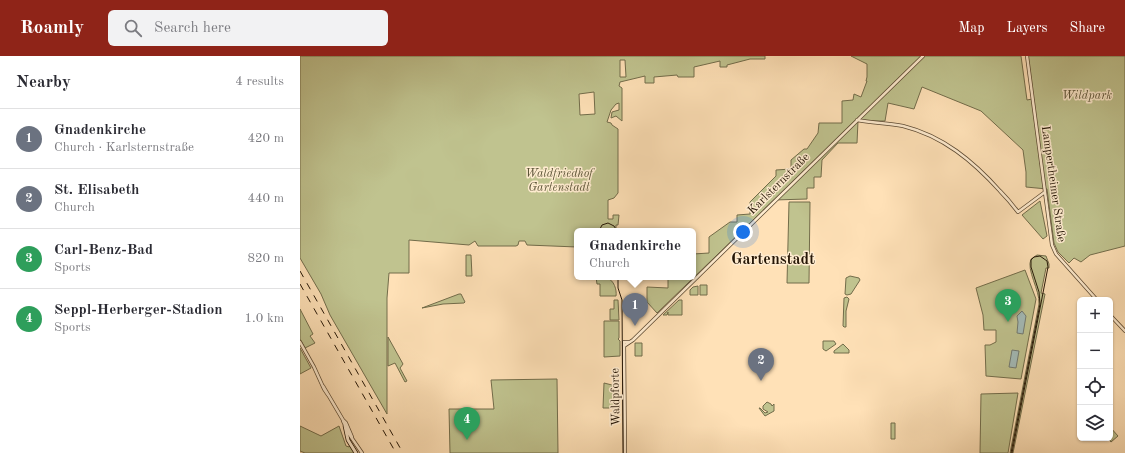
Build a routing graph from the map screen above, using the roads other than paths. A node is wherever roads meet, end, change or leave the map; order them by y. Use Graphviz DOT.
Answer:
graph roads {
  1 [pos="923,56"];
  2 [pos="1026,56"];
  3 [pos="857,120"];
  4 [pos="1045,192"];
  5 [pos="696,278"];
  6 [pos="694,280"];
  7 [pos="1094,297"];
  8 [pos="1113,317"];
  9 [pos="1125,331"];
  10 [pos="300,342"];
  11 [pos="631,342"];
  12 [pos="624,346"];
  13 [pos="343,420"];
  14 [pos="345,426"];
  15 [pos="352,437"];
  16 [pos="348,440"];
  17 [pos="356,453"];
  18 [pos="362,453"];
  19 [pos="625,453"];
  1 -- 3 [label="street, Karlsternstraße"];
  2 -- 4 [label="street, Lampertheimer Straße"];
  3 -- 4 [label="street"];
  3 -- 5 [label="street, Karlsternstraße"];
  4 -- 7 [label="street, Lampertheimer Straße"];
  6 -- 11 [label="street, Karlsternstraße"];
  8 -- 9 [label="street"];
  10 -- 13 [label="street"];
  11 -- 12 [label="street, Karlsternstraße"];
  11 -- 12 [label="street, Waldpforte"];
  12 -- 19 [label="street, Waldpforte"];
  13 -- 14 [label="street"];
  13 -- 15 [label="street"];
  14 -- 15 [label="street"];
  14 -- 16 [label="main road"];
  15 -- 16 [label="main road"];
  15 -- 18 [label="street"];
  16 -- 17 [label="main road"];
}
